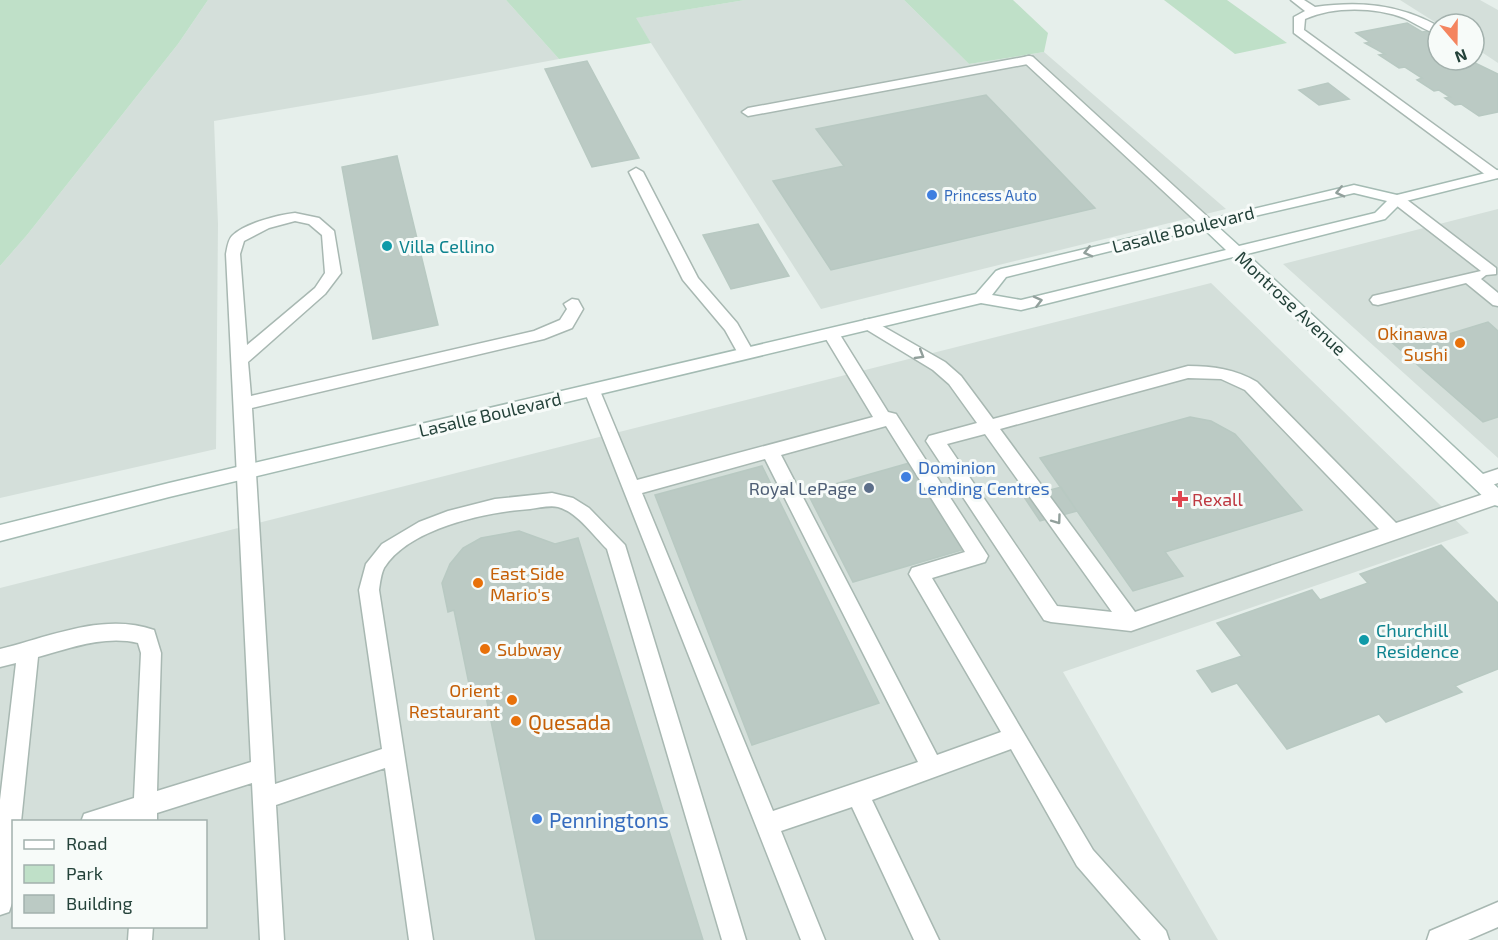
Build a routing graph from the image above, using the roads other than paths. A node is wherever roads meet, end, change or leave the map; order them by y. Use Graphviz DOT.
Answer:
graph roads {
  1 [pos="1297,0"];
  2 [pos="1313,11"];
  3 [pos="1426,25"];
  4 [pos="748,112"];
  5 [pos="636,172"];
  6 [pos="1496,174"];
  7 [pos="1397,199"];
  8 [pos="1206,223"];
  9 [pos="1238,253"];
  10 [pos="1495,270"];
  11 [pos="1469,278"];
  12 [pos="981,298"];
  13 [pos="1378,300"];
  14 [pos="1498,301"];
  15 [pos="572,304"];
  16 [pos="870,324"];
  17 [pos="831,334"];
  18 [pos="746,354"];
  19 [pos="240,360"];
  20 [pos="592,390"];
  21 [pos="243,404"];
  22 [pos="884,420"];
  23 [pos="989,426"];
  24 [pos="770,451"];
  25 [pos="247,472"];
  26 [pos="1498,476"];
  27 [pos="1480,482"];
  28 [pos="631,489"];
  29 [pos="1497,498"];
  30 [pos="1394,532"];
  31 [pos="0,533"];
  32 [pos="1131,622"];
  33 [pos="28,651"];
  34 [pos="0,658"];
  35 [pos="1016,737"];
  36 [pos="394,756"];
  37 [pos="932,767"];
  38 [pos="261,770"];
  39 [pos="858,794"];
  40 [pos="263,799"];
  41 [pos="145,813"];
  42 [pos="104,820"];
  43 [pos="767,824"];
  44 [pos="7,848"];
  45 [pos="0,903"];
  46 [pos="1498,914"];
  47 [pos="272,940"];
  48 [pos="421,940"];
  49 [pos="734,940"];
  50 [pos="813,940"];
  51 [pos="927,940"];
  52 [pos="1156,940"];
  53 [pos="1439,940"];
  1 -- 2 [label="main road"];
  2 -- 3 [label="main road"];
  2 -- 6 [label="main road"];
  4 -- 8 [label="main road, Montrose Avenue"];
  5 -- 18 [label="main road"];
  6 -- 7 [label="main road, Lasalle Boulevard"];
  7 -- 8 [label="main road, Lasalle Boulevard, one-way"];
  7 -- 9 [label="main road, Lasalle Boulevard"];
  7 -- 10 [label="main road"];
  8 -- 9 [label="main road, Montrose Avenue"];
  8 -- 12 [label="main road, Lasalle Boulevard, one-way"];
  12 -- 9 [label="main road, Lasalle Boulevard, one-way"];
  9 -- 27 [label="main road, Montrose Avenue"];
  10 -- 11 [label="main road"];
  11 -- 13 [label="main road"];
  11 -- 14 [label="main road"];
  12 -- 16 [label="main road, Lasalle Boulevard"];
  15 -- 21 [label="main road"];
  16 -- 17 [label="main road, Lasalle Boulevard"];
  16 -- 23 [label="main road, one-way"];
  17 -- 18 [label="main road, Lasalle Boulevard"];
  17 -- 22 [label="main road"];
  18 -- 20 [label="main road, Lasalle Boulevard"];
  19 -- 19 [label="main road"];
  19 -- 21 [label="main road"];
  20 -- 25 [label="main road, Lasalle Boulevard"];
  20 -- 28 [label="main road"];
  21 -- 25 [label="main road"];
  22 -- 24 [label="main road"];
  22 -- 35 [label="main road"];
  23 -- 30 [label="main road"];
  23 -- 32 [label="main road, one-way"];
  23 -- 32 [label="main road"];
  24 -- 28 [label="main road"];
  24 -- 37 [label="main road"];
  25 -- 31 [label="main road, Lasalle Boulevard"];
  25 -- 38 [label="main road"];
  26 -- 27 [label="main road"];
  27 -- 29 [label="main road, Montrose Avenue"];
  28 -- 43 [label="main road"];
  29 -- 30 [label="main road"];
  30 -- 32 [label="main road"];
  33 -- 34 [label="main road"];
  33 -- 41 [label="main road"];
  33 -- 44 [label="main road"];
  35 -- 37 [label="main road"];
  35 -- 52 [label="main road"];
  36 -- 40 [label="main road"];
  36 -- 48 [label="main road"];
  36 -- 49 [label="main road"];
  37 -- 39 [label="main road"];
  38 -- 40 [label="main road"];
  38 -- 41 [label="main road"];
  39 -- 43 [label="main road"];
  39 -- 51 [label="main road"];
  40 -- 47 [label="main road"];
  41 -- 42 [label="main road"];
  43 -- 50 [label="main road"];
  44 -- 45 [label="main road"];
  46 -- 53 [label="main road"];
}
